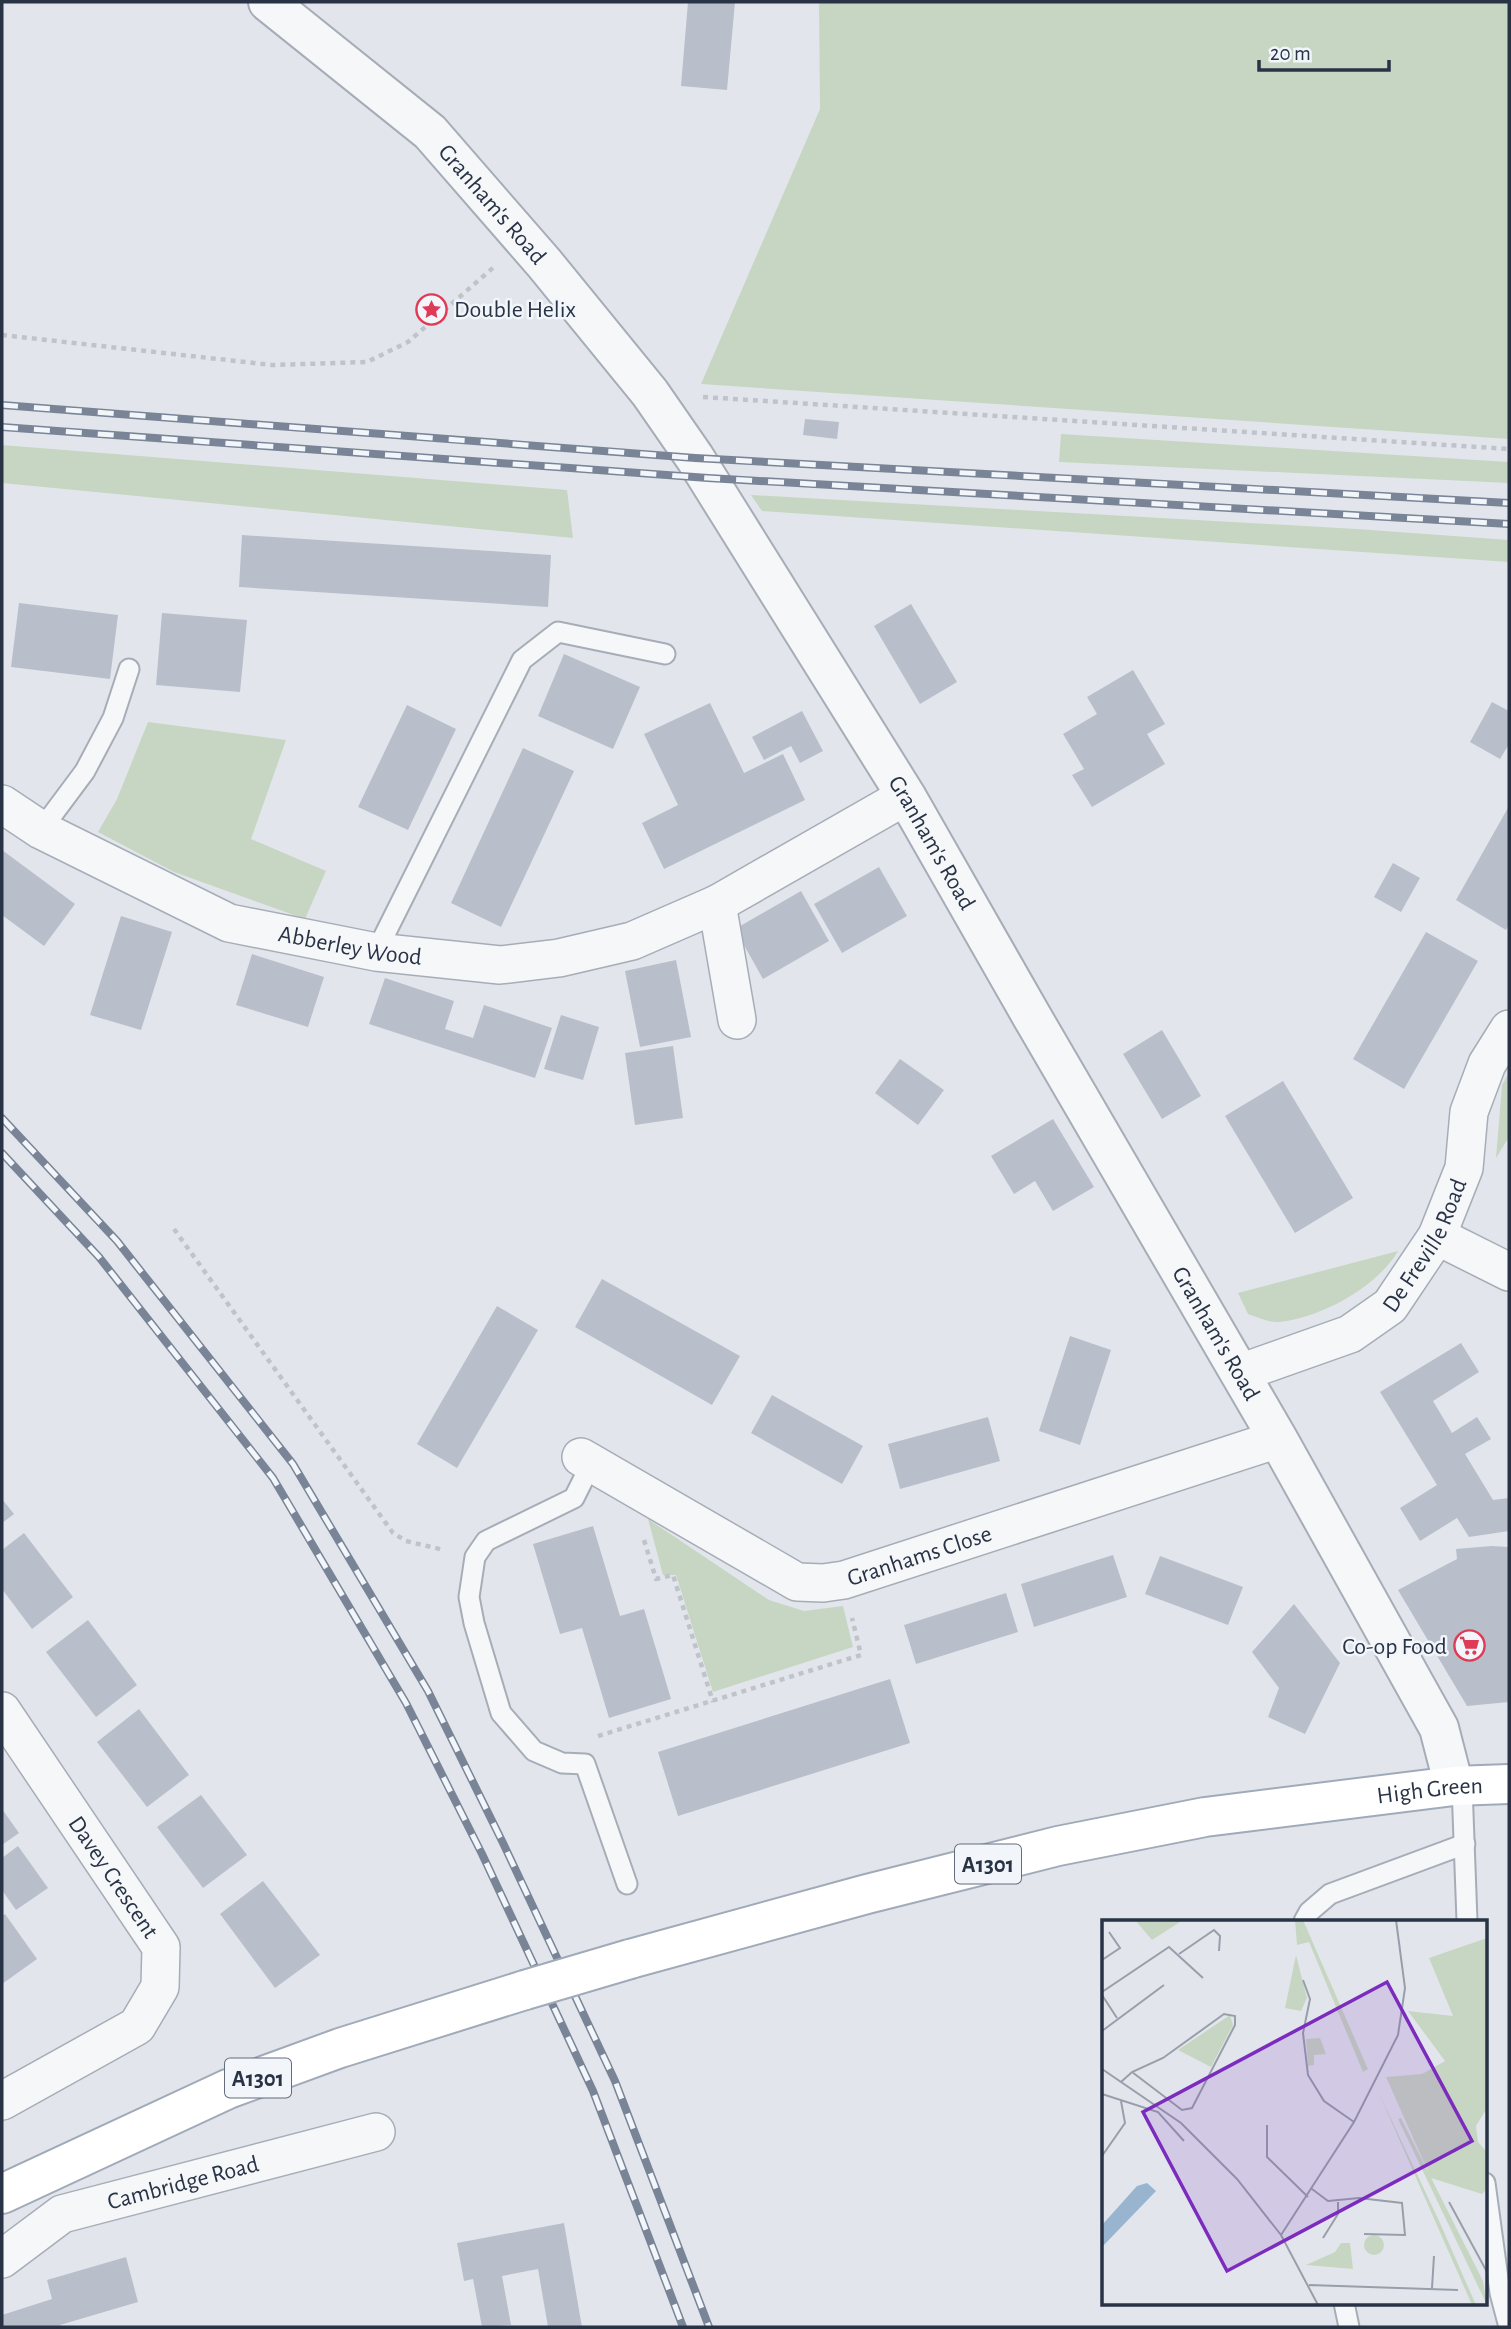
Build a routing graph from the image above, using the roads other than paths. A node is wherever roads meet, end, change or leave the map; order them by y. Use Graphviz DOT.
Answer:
graph roads {
  1 [pos="268,2"];
  2 [pos="665,654"];
  3 [pos="129,669"];
  4 [pos="906,796"];
  5 [pos="2,804"];
  6 [pos="41,830"];
  7 [pos="717,904"];
  8 [pos="376,952"];
  9 [pos="737,1020"];
  10 [pos="1509,1029"];
  11 [pos="1437,1236"];
  12 [pos="1509,1272"];
  13 [pos="1240,1373"];
  14 [pos="1278,1439"];
  15 [pos="586,1460"];
  16 [pos="2,1711"];
  17 [pos="1509,1784"];
  18 [pos="1458,1786"];
  19 [pos="1465,1844"];
  20 [pos="627,1884"];
  21 [pos="1305,1920"];
  22 [pos="1467,1920"];
  23 [pos="2,2101"];
  24 [pos="376,2132"];
  25 [pos="1486,2190"];
  26 [pos="2,2194"];
  27 [pos="2,2259"];
  28 [pos="1344,2304"];
  29 [pos="1349,2327"];
  30 [pos="1509,2327"];
  1 -- 4 [label="street, Granham's Road"];
  2 -- 8 [label="lane"];
  3 -- 6 [label="lane"];
  4 -- 7 [label="street, Abberley Wood"];
  4 -- 13 [label="street, Granham's Road"];
  5 -- 6 [label="street, Abberley Wood"];
  6 -- 8 [label="street, Abberley Wood"];
  7 -- 8 [label="street, Abberley Wood"];
  7 -- 9 [label="street"];
  10 -- 11 [label="street, De Freville Road"];
  11 -- 12 [label="street"];
  11 -- 13 [label="street, De Freville Road"];
  13 -- 14 [label="street, Granham's Road"];
  14 -- 15 [label="street, Granhams Close"];
  14 -- 18 [label="street, Granham's Road"];
  15 -- 20 [label="lane"];
  16 -- 23 [label="street, Davey Crescent"];
  17 -- 18 [label="main road, High Green / A1301"];
  18 -- 19 [label="lane"];
  18 -- 26 [label="main road, High Green / A1301, bridge"];
  19 -- 21 [label="lane"];
  19 -- 22 [label="lane"];
  24 -- 27 [label="street, Cambridge Road"];
  25 -- 30 [label="lane"];
  28 -- 29 [label="lane"];
}
